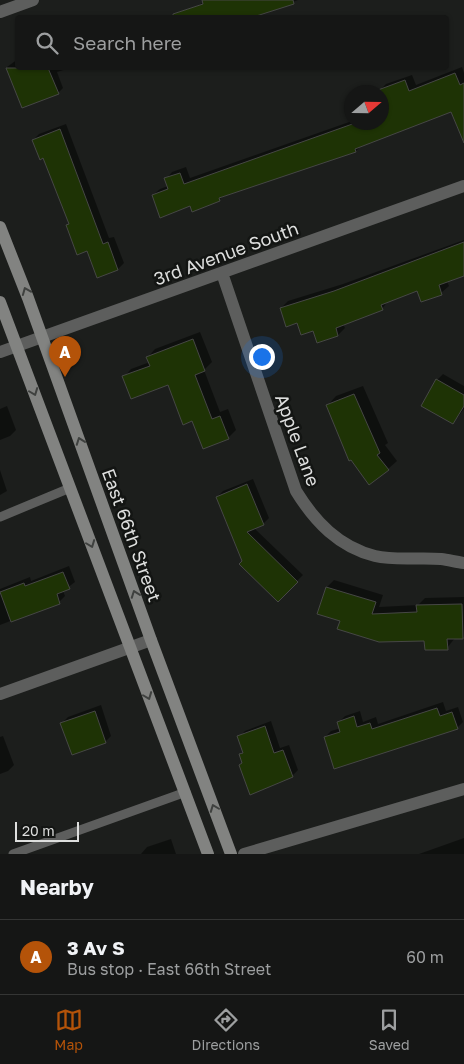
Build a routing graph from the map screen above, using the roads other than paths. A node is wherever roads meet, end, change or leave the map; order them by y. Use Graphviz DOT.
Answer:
graph roads {
  1 [pos="33,0"];
  2 [pos="0,12"];
  3 [pos="464,186"];
  4 [pos="0,227"];
  5 [pos="222,273"];
  6 [pos="0,302"];
  7 [pos="42,337"];
  8 [pos="17,346"];
  9 [pos="0,352"];
  10 [pos="70,488"];
  11 [pos="0,517"];
  12 [pos="464,563"];
  13 [pos="151,640"];
  14 [pos="129,648"];
  15 [pos="0,694"];
  16 [pos="464,789"];
  17 [pos="186,792"];
  18 [pos="13,854"];
  19 [pos="208,854"];
  20 [pos="231,854"];
  21 [pos="244,854"];
  1 -- 2 [label="street"];
  3 -- 5 [label="street, 3rd Avenue South"];
  7 -- 4 [label="main road, East 66th Street, one-way"];
  5 -- 7 [label="street, 3rd Avenue South"];
  5 -- 12 [label="street, Apple Lane"];
  6 -- 8 [label="main road"];
  7 -- 8 [label="street, 3rd Avenue South"];
  13 -- 7 [label="main road, East 66th Street, one-way"];
  8 -- 9 [label="street, 3rd Avenue South"];
  8 -- 10 [label="main road, one-way"];
  10 -- 11 [label="lane"];
  10 -- 14 [label="main road, one-way"];
  13 -- 14 [label="street"];
  20 -- 13 [label="main road, East 66th Street, one-way"];
  14 -- 15 [label="street"];
  14 -- 17 [label="main road, one-way"];
  16 -- 21 [label="street"];
  17 -- 18 [label="lane"];
  17 -- 19 [label="main road"];
}
